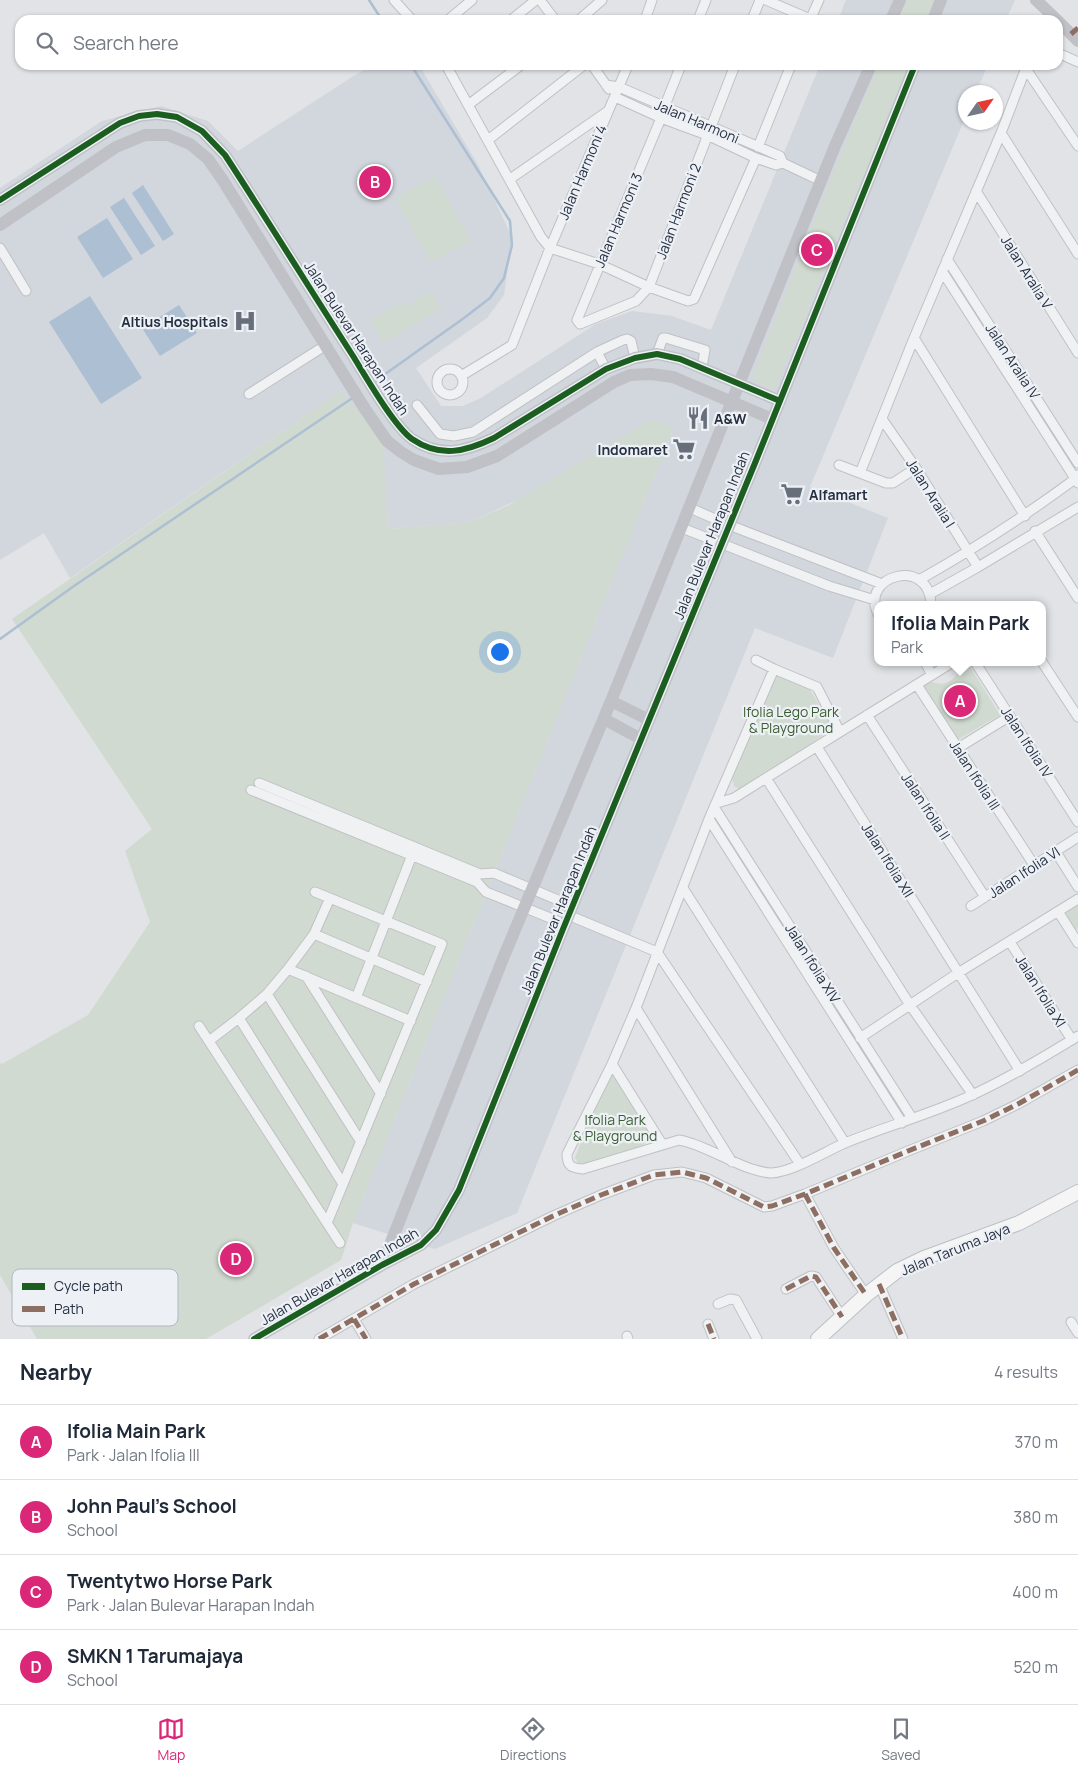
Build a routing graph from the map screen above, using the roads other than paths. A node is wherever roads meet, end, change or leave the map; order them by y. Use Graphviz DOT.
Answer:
graph roads {
  1 [pos="472,0"];
  2 [pos="538,0"];
  3 [pos="602,0"];
  4 [pos="652,0"];
  5 [pos="706,0"];
  6 [pos="760,0"];
  7 [pos="766,0"];
  8 [pos="819,0"];
  9 [pos="900,0"];
  10 [pos="941,0"];
  11 [pos="1036,0"];
  12 [pos="398,2"];
  13 [pos="408,15"];
  14 [pos="454,15"];
  15 [pos="518,15"];
  16 [pos="551,15"];
  17 [pos="585,15"];
  18 [pos="647,15"];
  19 [pos="700,15"];
  20 [pos="754,15"];
  21 [pos="799,15"];
  22 [pos="812,15"];
  23 [pos="893,15"];
  24 [pos="935,15"];
  25 [pos="1051,15"];
  26 [pos="1063,25"];
  27 [pos="1076,34"];
  28 [pos="1063,56"];
  29 [pos="1078,62"];
  30 [pos="451,70"];
  31 [pos="514,70"];
  32 [pos="578,70"];
  33 [pos="596,70"];
  34 [pos="626,70"];
  35 [pos="679,70"];
  36 [pos="733,70"];
  37 [pos="790,70"];
  38 [pos="869,70"];
  39 [pos="913,70"];
  40 [pos="1026,70"];
  41 [pos="1029,70"];
  42 [pos="606,85"];
  43 [pos="619,88"];
  44 [pos="615,97"];
  45 [pos="468,104"];
  46 [pos="664,108"];
  47 [pos="608,111"];
  48 [pos="661,118"];
  49 [pos="709,130"];
  50 [pos="1002,133"];
  51 [pos="488,140"];
  52 [pos="1078,146"];
  53 [pos="758,147"];
  54 [pos="756,158"];
  55 [pos="783,163"];
  56 [pos="239,177"];
  57 [pos="510,179"];
  58 [pos="821,181"];
  59 [pos="226,185"];
  60 [pos="976,191"];
  61 [pos="0,200"];
  62 [pos="0,225"];
  63 [pos="0,248"];
  64 [pos="550,248"];
  65 [pos="1078,254"];
  66 [pos="947,259"];
  67 [pos="599,264"];
  68 [pos="942,270"];
  69 [pos="650,287"];
  70 [pos="310,289"];
  71 [pos="26,291"];
  72 [pos="296,298"];
  73 [pos="914,338"];
  74 [pos="326,345"];
  75 [pos="597,352"];
  76 [pos="1078,353"];
  77 [pos="657,354"];
  78 [pos="635,358"];
  79 [pos="702,367"];
  80 [pos="606,369"];
  81 [pos="461,376"];
  82 [pos="740,384"];
  83 [pos="249,394"];
  84 [pos="732,401"];
  85 [pos="780,401"];
  86 [pos="417,405"];
  87 [pos="772,419"];
  88 [pos="882,419"];
  89 [pos="486,425"];
  90 [pos="444,435"];
  91 [pos="494,438"];
  92 [pos="439,451"];
  93 [pos="1078,463"];
  94 [pos="839,465"];
  95 [pos="916,468"];
  96 [pos="860,473"];
  97 [pos="1077,479"];
  98 [pos="1078,506"];
  99 [pos="690,508"];
  100 [pos="1025,516"];
  101 [pos="730,525"];
  102 [pos="682,528"];
  103 [pos="1035,531"];
  104 [pos="722,544"];
  105 [pos="968,552"];
  106 [pos="978,567"];
  107 [pos="919,580"];
  108 [pos="882,584"];
  109 [pos="930,594"];
  110 [pos="1078,598"];
  111 [pos="875,600"];
  112 [pos="931,601"];
  113 [pos="756,660"];
  114 [pos="927,666"];
  115 [pos="946,666"];
  116 [pos="978,666"];
  117 [pos="1045,666"];
  118 [pos="774,669"];
  119 [pos="932,675"];
  120 [pos="917,685"];
  121 [pos="611,701"];
  122 [pos="867,715"];
  123 [pos="1010,716"];
  124 [pos="1078,717"];
  125 [pos="604,720"];
  126 [pos="649,720"];
  127 [pos="840,732"];
  128 [pos="641,739"];
  129 [pos="817,747"];
  130 [pos="958,748"];
  131 [pos="766,778"];
  132 [pos="259,783"];
  133 [pos="251,790"];
  134 [pos="715,805"];
  135 [pos="709,819"];
  136 [pos="1078,822"];
  137 [pos="1078,837"];
  138 [pos="413,851"];
  139 [pos="1056,852"];
  140 [pos="1034,865"];
  141 [pos="479,878"];
  142 [pos="1078,887"];
  143 [pos="682,888"];
  144 [pos="532,889"];
  145 [pos="315,892"];
  146 [pos="985,897"];
  147 [pos="330,898"];
  148 [pos="1078,899"];
  149 [pos="971,906"];
  150 [pos="524,907"];
  151 [pos="1058,913"];
  152 [pos="568,915"];
  153 [pos="386,921"];
  154 [pos="314,934"];
  155 [pos="1010,942"];
  156 [pos="1078,943"];
  157 [pos="656,952"];
  158 [pos="371,958"];
  159 [pos="288,969"];
  160 [pos="958,973"];
  161 [pos="306,976"];
  162 [pos="427,982"];
  163 [pos="267,994"];
  164 [pos="356,998"];
  165 [pos="910,1005"];
  166 [pos="636,1008"];
  167 [pos="239,1018"];
  168 [pos="411,1021"];
  169 [pos="199,1026"];
  170 [pos="860,1038"];
  171 [pos="1075,1038"];
  172 [pos="209,1041"];
  173 [pos="612,1064"];
  174 [pos="1078,1070"];
  175 [pos="1020,1071"];
  176 [pos="381,1094"];
  177 [pos="973,1095"];
  178 [pos="912,1118"];
  179 [pos="902,1123"];
  180 [pos="361,1142"];
  181 [pos="845,1143"];
  182 [pos="662,1144"];
  183 [pos="732,1162"];
  184 [pos="800,1164"];
  185 [pos="344,1184"];
  186 [pos="1078,1192"];
  187 [pos="805,1194"];
  188 [pos="327,1223"];
  189 [pos="340,1243"];
  190 [pos="382,1265"];
  191 [pos="879,1284"];
  192 [pos="786,1289"];
  193 [pos="866,1295"];
  194 [pos="718,1304"];
  195 [pos="842,1316"];
  196 [pos="354,1319"];
  197 [pos="1071,1322"];
  198 [pos="708,1324"];
  199 [pos="1078,1333"];
  200 [pos="254,1339"];
  201 [pos="319,1339"];
  202 [pos="366,1339"];
  203 [pos="714,1339"];
  204 [pos="757,1339"];
  205 [pos="818,1339"];
  206 [pos="903,1339"];
  1 -- 14 [label="street"];
  2 -- 15 [label="street"];
  2 -- 16 [label="street"];
  3 -- 17 [label="street"];
  4 -- 18 [label="street"];
  5 -- 19 [label="street"];
  6 -- 20 [label="street"];
  7 -- 21 [label="street"];
  8 -- 22 [label="street"];
  9 -- 23 [label="street"];
  10 -- 24 [label="street"];
  11 -- 25 [label="street"];
  12 -- 13 [label="street"];
  26 -- 27 [label="street"];
  28 -- 29 [label="street"];
  30 -- 45 [label="street"];
  31 -- 45 [label="street"];
  32 -- 51 [label="street"];
  33 -- 42 [label="street"];
  34 -- 43 [label="street, Jalan Harmoni 4"];
  35 -- 46 [label="street"];
  36 -- 49 [label="street, Jalan Harmoni 2"];
  37 -- 53 [label="street"];
  38 -- 58 [label="street, Jalan Bulevar Harapan Indah"];
  39 -- 85 [label="street, Jalan Bulevar Harapan Indah"];
  40 -- 50 [label="street"];
  41 -- 52 [label="street"];
  42 -- 43 [label="street, Jalan Harmoni"];
  42 -- 44 [label="street"];
  43 -- 44 [label="street, Jalan Harmoni 4"];
  43 -- 46 [label="street, Jalan Harmoni"];
  44 -- 47 [label="street, Jalan Harmoni 4"];
  44 -- 48 [label="street, Jalan Harmoni"];
  45 -- 51 [label="street"];
  46 -- 49 [label="street, Jalan Harmoni"];
  47 -- 57 [label="street"];
  47 -- 64 [label="street, Jalan Harmoni 4"];
  48 -- 49 [label="street, Jalan Harmoni"];
  48 -- 67 [label="street, Jalan Harmoni 3"];
  49 -- 53 [label="street, Jalan Harmoni"];
  49 -- 54 [label="street, Jalan Harmoni"];
  49 -- 69 [label="street, Jalan Harmoni 2"];
  50 -- 60 [label="street"];
  50 -- 65 [label="street"];
  51 -- 57 [label="street"];
  53 -- 55 [label="street, Jalan Harmoni"];
  54 -- 55 [label="street, Jalan Harmoni"];
  54 -- 69 [label="street"];
  55 -- 58 [label="street, Jalan Harmoni"];
  56 -- 59 [label="street"];
  56 -- 61 [label="street, Jalan Bulevar Harapan Indah"];
  56 -- 70 [label="street, Jalan Bulevar Harapan Indah"];
  57 -- 64 [label="street"];
  58 -- 82 [label="street, Jalan Bulevar Harapan Indah"];
  59 -- 62 [label="street, Jalan Bulevar Harapan Indah"];
  59 -- 72 [label="street, Jalan Bulevar Harapan Indah"];
  60 -- 66 [label="street"];
  60 -- 76 [label="street, Jalan Aralia V"];
  63 -- 71 [label="street"];
  64 -- 67 [label="street"];
  64 -- 81 [label="street, Jalan Harmoni 4"];
  66 -- 68 [label="street"];
  66 -- 93 [label="street, Jalan Aralia IV"];
  67 -- 69 [label="street"];
  67 -- 69 [label="street, Jalan Harmoni 3"];
  68 -- 73 [label="street"];
  68 -- 97 [label="street"];
  70 -- 72 [label="street"];
  70 -- 92 [label="street, Jalan Bulevar Harapan Indah"];
  72 -- 74 [label="street, Jalan Bulevar Harapan Indah"];
  73 -- 88 [label="street"];
  73 -- 100 [label="street"];
  74 -- 83 [label="street"];
  74 -- 84 [label="street, Jalan Bulevar Harapan Indah"];
  75 -- 78 [label="street"];
  75 -- 80 [label="street"];
  75 -- 89 [label="street"];
  77 -- 78 [label="street, Jalan Bulevar Harapan Indah"];
  77 -- 79 [label="street, Jalan Bulevar Harapan Indah"];
  77 -- 79 [label="street"];
  78 -- 80 [label="street, Jalan Bulevar Harapan Indah"];
  79 -- 82 [label="street, Jalan Bulevar Harapan Indah"];
  80 -- 91 [label="street, Jalan Bulevar Harapan Indah"];
  82 -- 84 [label="street, Jalan Bulevar Harapan Indah"];
  82 -- 85 [label="street, Jalan Bulevar Harapan Indah"];
  84 -- 87 [label="street, Jalan Bulevar Harapan Indah"];
  84 -- 99 [label="street, Jalan Bulevar Harapan Indah"];
  85 -- 87 [label="street, Jalan Bulevar Harapan Indah"];
  86 -- 90 [label="street"];
  87 -- 101 [label="street, Jalan Bulevar Harapan Indah"];
  88 -- 95 [label="street, Jalan Aralia I"];
  88 -- 96 [label="street"];
  89 -- 90 [label="street"];
  89 -- 91 [label="street"];
  90 -- 92 [label="street"];
  91 -- 92 [label="street, Jalan Bulevar Harapan Indah"];
  94 -- 96 [label="street"];
  95 -- 96 [label="street"];
  95 -- 105 [label="street, Jalan Aralia I"];
  97 -- 100 [label="street"];
  98 -- 103 [label="street"];
  99 -- 101 [label="street"];
  99 -- 102 [label="street, Jalan Bulevar Harapan Indah"];
  100 -- 105 [label="street"];
  101 -- 104 [label="street, Jalan Bulevar Harapan Indah"];
  101 -- 108 [label="street"];
  102 -- 104 [label="street"];
  102 -- 121 [label="street, Jalan Bulevar Harapan Indah"];
  103 -- 106 [label="street"];
  103 -- 110 [label="street"];
  104 -- 111 [label="street"];
  104 -- 126 [label="street, Jalan Bulevar Harapan Indah"];
  105 -- 106 [label="street, Jalan Aralia I"];
  105 -- 107 [label="street"];
  106 -- 109 [label="street"];
  107 -- 108 [label="street"];
  107 -- 109 [label="street"];
  108 -- 111 [label="street"];
  109 -- 112 [label="street"];
  113 -- 118 [label="street"];
  114 -- 119 [label="street"];
  115 -- 119 [label="street"];
  116 -- 123 [label="street, Jalan Ifolia IV"];
  117 -- 124 [label="street"];
  118 -- 127 [label="street"];
  118 -- 134 [label="street"];
  119 -- 120 [label="street"];
  120 -- 122 [label="street"];
  120 -- 130 [label="street, Jalan Ifolia III"];
  121 -- 125 [label="street, Jalan Bulevar Harapan Indah"];
  121 -- 126 [label="street"];
  122 -- 127 [label="street"];
  122 -- 146 [label="street, Jalan Ifolia II"];
  123 -- 130 [label="street"];
  123 -- 136 [label="street, Jalan Ifolia IV"];
  125 -- 128 [label="street"];
  125 -- 144 [label="street, Jalan Bulevar Harapan Indah"];
  126 -- 128 [label="street, Jalan Bulevar Harapan Indah"];
  127 -- 129 [label="street"];
  128 -- 152 [label="street, Jalan Bulevar Harapan Indah"];
  129 -- 131 [label="street"];
  129 -- 160 [label="street, Jalan Ifolia XII"];
  130 -- 140 [label="street, Jalan Ifolia III"];
  131 -- 134 [label="street"];
  131 -- 165 [label="street"];
  132 -- 138 [label="street"];
  133 -- 138 [label="street"];
  134 -- 135 [label="street"];
  134 -- 170 [label="street, Jalan Ifolia XIV"];
  135 -- 143 [label="street"];
  135 -- 179 [label="street, Jalan Ifolia XIV"];
  137 -- 139 [label="street, Jalan Ifolia VI"];
  138 -- 141 [label="street"];
  138 -- 153 [label="street"];
  139 -- 140 [label="street, Jalan Ifolia VI"];
  139 -- 142 [label="street"];
  140 -- 146 [label="street, Jalan Ifolia VI"];
  141 -- 144 [label="street"];
  141 -- 150 [label="street"];
  143 -- 157 [label="street"];
  143 -- 181 [label="street"];
  144 -- 150 [label="street, Jalan Bulevar Harapan Indah"];
  144 -- 152 [label="street"];
  145 -- 147 [label="street"];
  146 -- 149 [label="street, Jalan Ifolia VI"];
  147 -- 153 [label="street"];
  147 -- 154 [label="street"];
  148 -- 151 [label="street"];
  150 -- 152 [label="street"];
  150 -- 190 [label="street, Jalan Bulevar Harapan Indah"];
  151 -- 155 [label="street"];
  151 -- 156 [label="street"];
  152 -- 157 [label="street"];
  152 -- 190 [label="street, Jalan Bulevar Harapan Indah"];
  153 -- 158 [label="street"];
  153 -- 162 [label="street"];
  154 -- 158 [label="street"];
  154 -- 159 [label="street"];
  155 -- 160 [label="street"];
  155 -- 171 [label="street, Jalan Ifolia XI"];
  157 -- 166 [label="street"];
  157 -- 184 [label="street"];
  158 -- 162 [label="street"];
  158 -- 164 [label="street"];
  159 -- 161 [label="street"];
  159 -- 163 [label="street"];
  160 -- 165 [label="street"];
  160 -- 175 [label="street, Jalan Ifolia XII"];
  161 -- 164 [label="street"];
  161 -- 176 [label="street"];
  162 -- 168 [label="street"];
  163 -- 167 [label="street"];
  163 -- 180 [label="street"];
  164 -- 168 [label="street"];
  165 -- 170 [label="street"];
  165 -- 177 [label="street"];
  166 -- 173 [label="street"];
  166 -- 183 [label="street"];
  167 -- 172 [label="street"];
  167 -- 185 [label="street"];
  168 -- 176 [label="street"];
  169 -- 172 [label="street"];
  170 -- 178 [label="street, Jalan Ifolia XIV"];
  171 -- 175 [label="street"];
  172 -- 188 [label="street"];
  173 -- 182 [label="street"];
  173 -- 182 [label="street"];
  174 -- 187 [label="street"];
  175 -- 177 [label="street"];
  176 -- 180 [label="street"];
  177 -- 178 [label="street"];
  178 -- 179 [label="street"];
  179 -- 181 [label="street"];
  180 -- 185 [label="street"];
  181 -- 184 [label="street"];
  182 -- 183 [label="street"];
  183 -- 184 [label="street"];
  185 -- 188 [label="street"];
  186 -- 191 [label="main road, Jalan Taruma Jaya"];
  187 -- 193 [label="street"];
  187 -- 196 [label="street"];
  188 -- 189 [label="street"];
  190 -- 200 [label="street, Jalan Bulevar Harapan Indah"];
  191 -- 193 [label="main road, Jalan Taruma Jaya"];
  191 -- 206 [label="street"];
  192 -- 195 [label="street"];
  193 -- 195 [label="main road, Jalan Taruma Jaya"];
  194 -- 204 [label="street"];
  195 -- 205 [label="main road, Jalan Taruma Jaya"];
  196 -- 201 [label="street"];
  196 -- 202 [label="street"];
  197 -- 199 [label="street"];
  198 -- 203 [label="street"];
}
